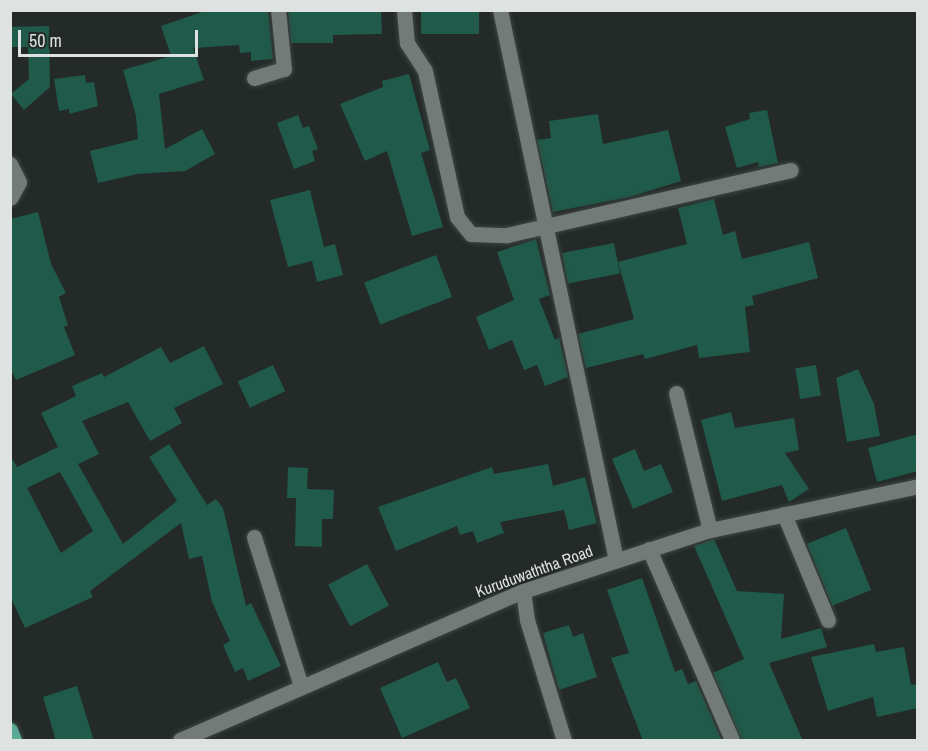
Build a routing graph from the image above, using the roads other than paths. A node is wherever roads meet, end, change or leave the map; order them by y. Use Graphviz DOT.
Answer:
graph roads {
  1 [pos="278,10"];
  2 [pos="404,10"];
  3 [pos="500,10"];
  4 [pos="254,78"];
  5 [pos="10,164"];
  6 [pos="791,170"];
  7 [pos="10,198"];
  8 [pos="543,225"];
  9 [pos="676,393"];
  10 [pos="918,486"];
  11 [pos="784,514"];
  12 [pos="710,530"];
  13 [pos="254,537"];
  14 [pos="649,549"];
  15 [pos="616,560"];
  16 [pos="523,591"];
  17 [pos="828,620"];
  18 [pos="301,686"];
  19 [pos="10,730"];
  20 [pos="14,741"];
  21 [pos="180,741"];
  22 [pos="564,741"];
  23 [pos="732,741"];
  1 -- 4 [label="street"];
  2 -- 8 [label="street"];
  3 -- 8 [label="street"];
  5 -- 7 [label="street"];
  6 -- 8 [label="street"];
  8 -- 15 [label="street"];
  9 -- 12 [label="street"];
  10 -- 11 [label="street, Kuruduwaththa Road"];
  11 -- 12 [label="street, Kuruduwaththa Road"];
  11 -- 17 [label="street"];
  12 -- 14 [label="street, Kuruduwaththa Road"];
  13 -- 18 [label="street"];
  14 -- 15 [label="street, Kuruduwaththa Road"];
  14 -- 23 [label="street"];
  15 -- 16 [label="street, Kuruduwaththa Road"];
  16 -- 18 [label="street, Kuruduwaththa Road"];
  16 -- 22 [label="street"];
  18 -- 21 [label="street, Kuruduwaththa Road"];
  19 -- 20 [label="main road"];
}
